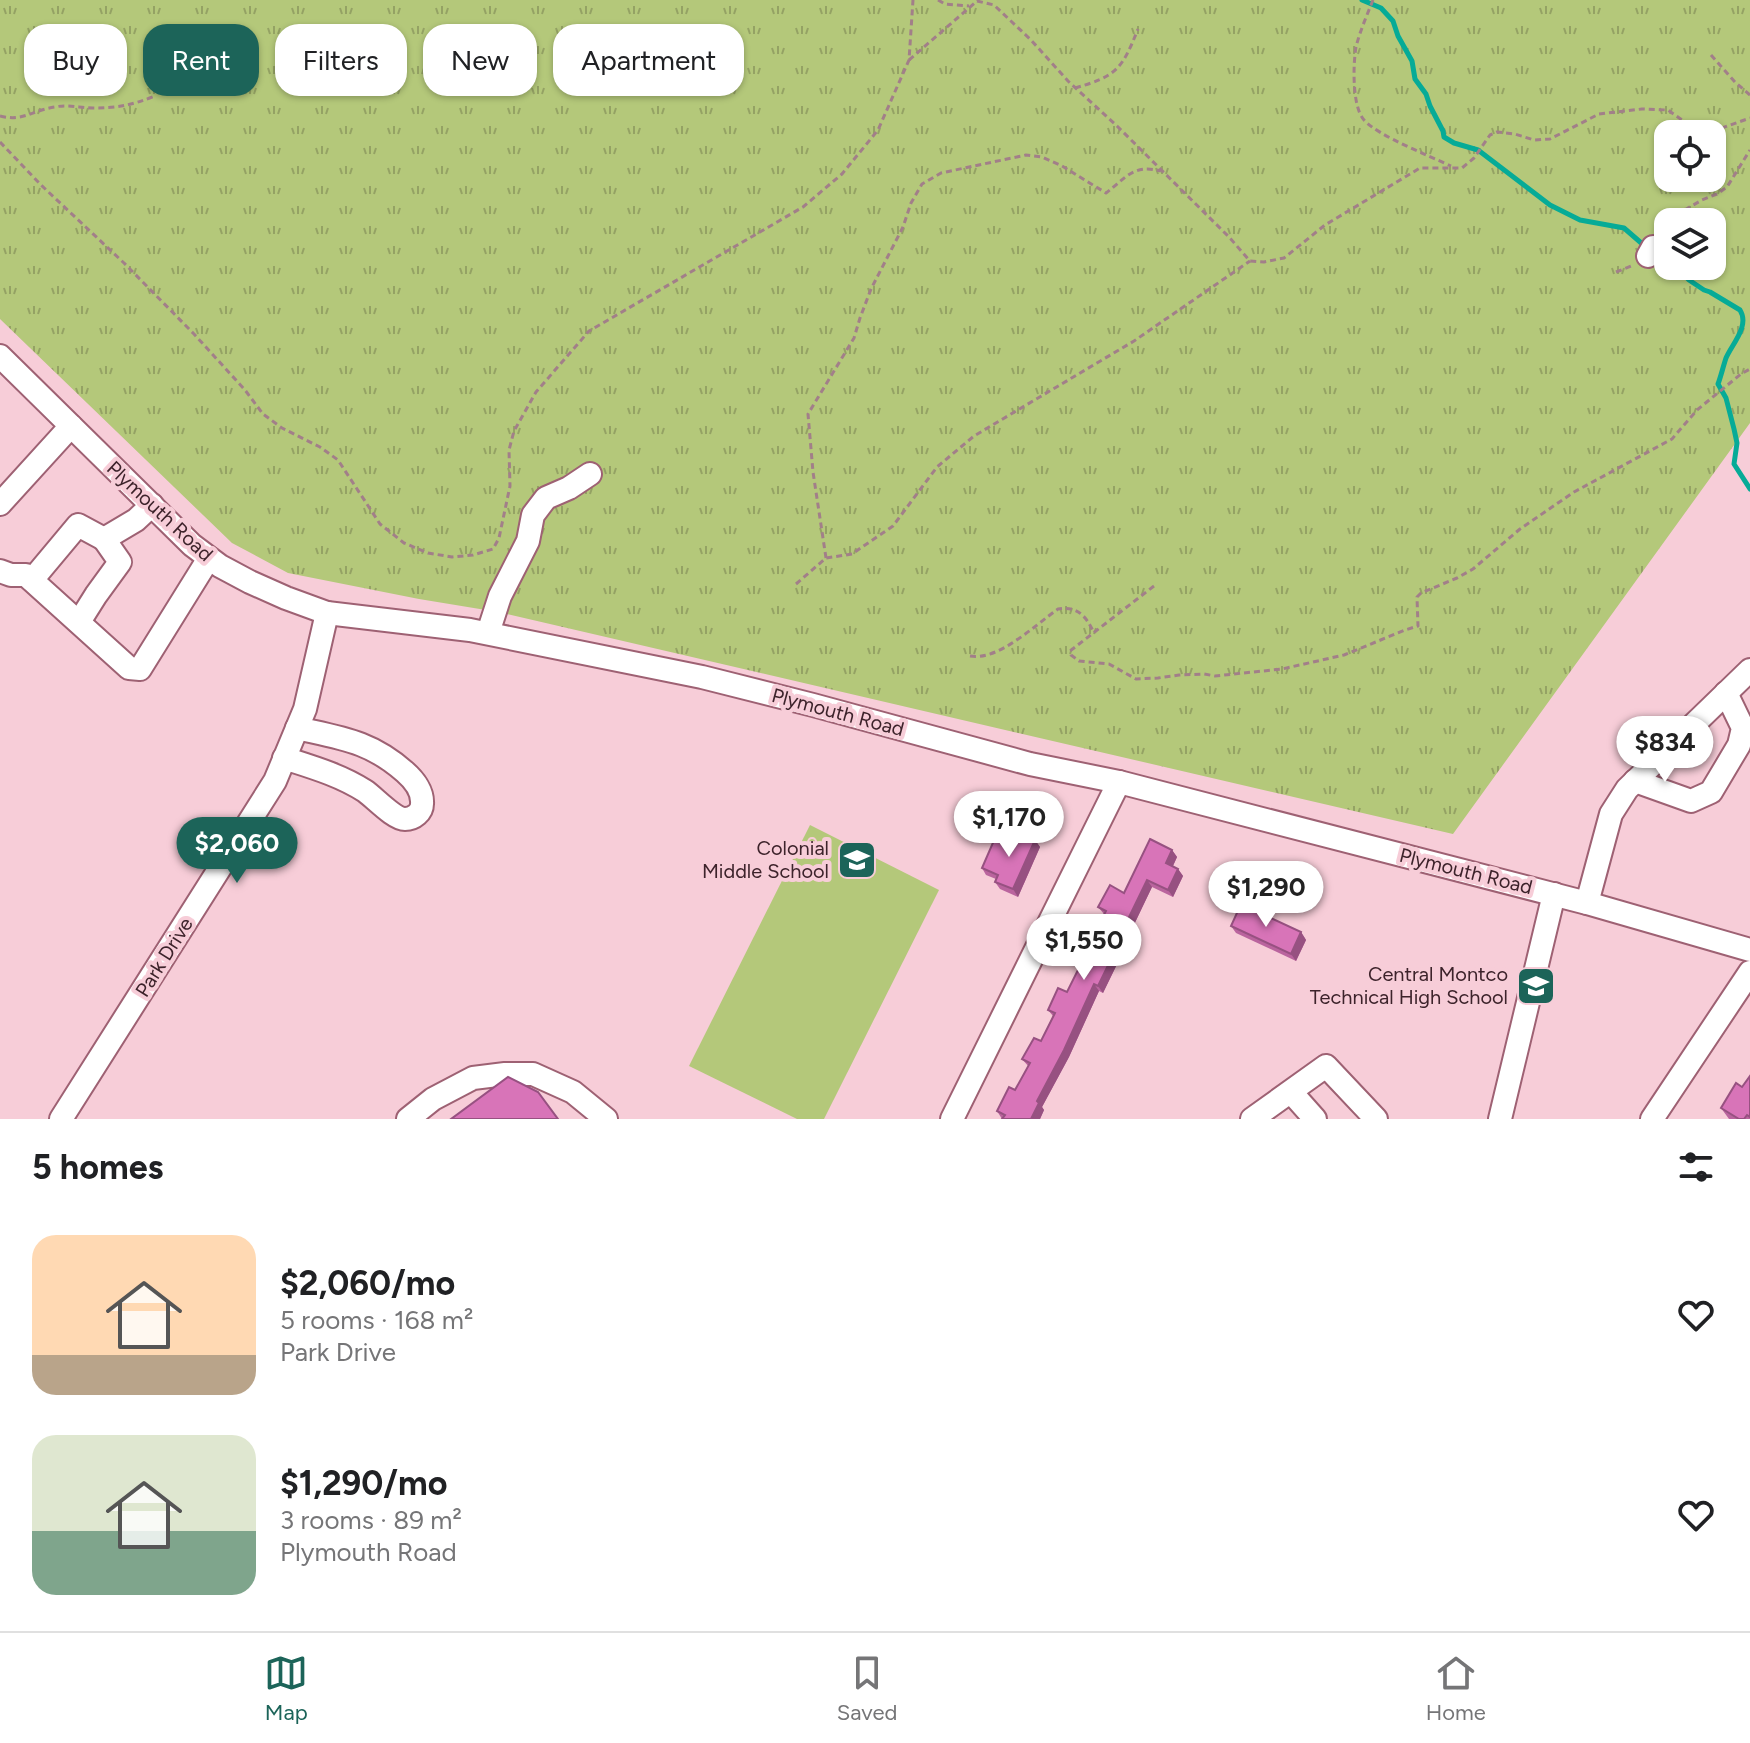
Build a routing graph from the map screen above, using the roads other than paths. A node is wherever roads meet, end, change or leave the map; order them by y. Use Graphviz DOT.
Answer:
graph roads {
  1 [pos="2,361"];
  2 [pos="71,426"];
  3 [pos="590,474"];
  4 [pos="0,504"];
  5 [pos="152,505"];
  6 [pos="104,539"];
  7 [pos="209,558"];
  8 [pos="0,571"];
  9 [pos="32,580"];
  10 [pos="327,613"];
  11 [pos="79,622"];
  12 [pos="488,633"];
  13 [pos="1750,670"];
  14 [pos="1726,693"];
  15 [pos="297,728"];
  16 [pos="284,758"];
  17 [pos="1635,781"];
  18 [pos="1119,782"];
  19 [pos="1554,894"];
  20 [pos="1587,903"];
  21 [pos="1750,950"];
  22 [pos="1750,972"];
  23 [pos="1291,1092"];
  24 [pos="61,1119"];
  25 [pos="408,1119"];
  26 [pos="606,1119"];
  27 [pos="952,1119"];
  28 [pos="1252,1119"];
  29 [pos="1315,1119"];
  30 [pos="1376,1119"];
  31 [pos="1500,1119"];
  32 [pos="1652,1119"];
  1 -- 2 [label="street, Plymouth Road"];
  2 -- 4 [label="street"];
  2 -- 5 [label="street, Plymouth Road"];
  3 -- 12 [label="street"];
  5 -- 6 [label="street"];
  5 -- 7 [label="street, Plymouth Road"];
  6 -- 9 [label="street"];
  6 -- 11 [label="street"];
  7 -- 10 [label="street, Plymouth Road"];
  7 -- 11 [label="street"];
  8 -- 9 [label="street"];
  9 -- 11 [label="street"];
  10 -- 12 [label="street, Plymouth Road"];
  10 -- 15 [label="street, Park Drive"];
  12 -- 18 [label="street, Plymouth Road"];
  13 -- 14 [label="street"];
  14 -- 17 [label="street"];
  14 -- 17 [label="street"];
  15 -- 16 [label="street, Park Drive"];
  15 -- 16 [label="street"];
  16 -- 24 [label="street, Park Drive"];
  17 -- 20 [label="street"];
  18 -- 19 [label="street, Plymouth Road"];
  18 -- 27 [label="street"];
  19 -- 20 [label="street, Plymouth Road"];
  19 -- 31 [label="street"];
  20 -- 21 [label="street, Plymouth Road"];
  22 -- 32 [label="street"];
  23 -- 28 [label="street"];
  23 -- 29 [label="street"];
  23 -- 30 [label="street"];
  25 -- 26 [label="street"];
}
